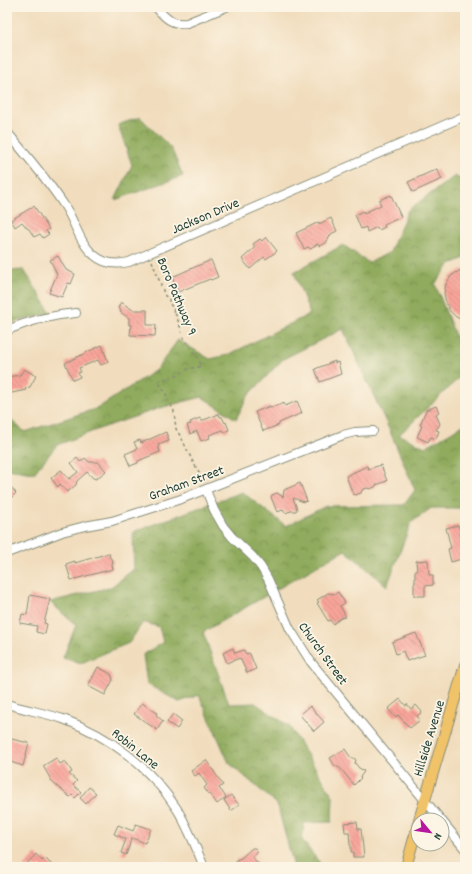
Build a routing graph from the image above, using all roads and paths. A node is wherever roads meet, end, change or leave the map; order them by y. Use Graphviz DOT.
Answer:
graph roads {
  1 [pos="156,7"];
  2 [pos="226,7"];
  3 [pos="465,116"];
  4 [pos="7,132"];
  5 [pos="149,253"];
  6 [pos="76,313"];
  7 [pos="7,330"];
  8 [pos="373,431"];
  9 [pos="207,490"];
  10 [pos="7,553"];
  11 [pos="465,665"];
  12 [pos="7,704"];
  13 [pos="424,800"];
  14 [pos="421,812"];
  15 [pos="434,812"];
  16 [pos="450,832"];
  17 [pos="465,849"];
  18 [pos="410,852"];
  19 [pos="204,867"];
  20 [pos="406,867"];
  1 -- 2 [label="street"];
  3 -- 5 [label="street, Jackson Drive"];
  4 -- 5 [label="street, Jackson Drive"];
  5 -- 9 [label="path, Boro Pathway 9"];
  6 -- 7 [label="street"];
  8 -- 9 [label="street, Graham Street"];
  9 -- 10 [label="street, Graham Street"];
  9 -- 13 [label="street, Church Street"];
  11 -- 13 [label="main road, Hillside Avenue"];
  12 -- 19 [label="street, Robin Lane"];
  13 -- 14 [label="main road, Hillside Avenue"];
  13 -- 15 [label="street, Church Street"];
  16 -- 17 [label="street, Church Street"];
  18 -- 20 [label="main road"];
}
